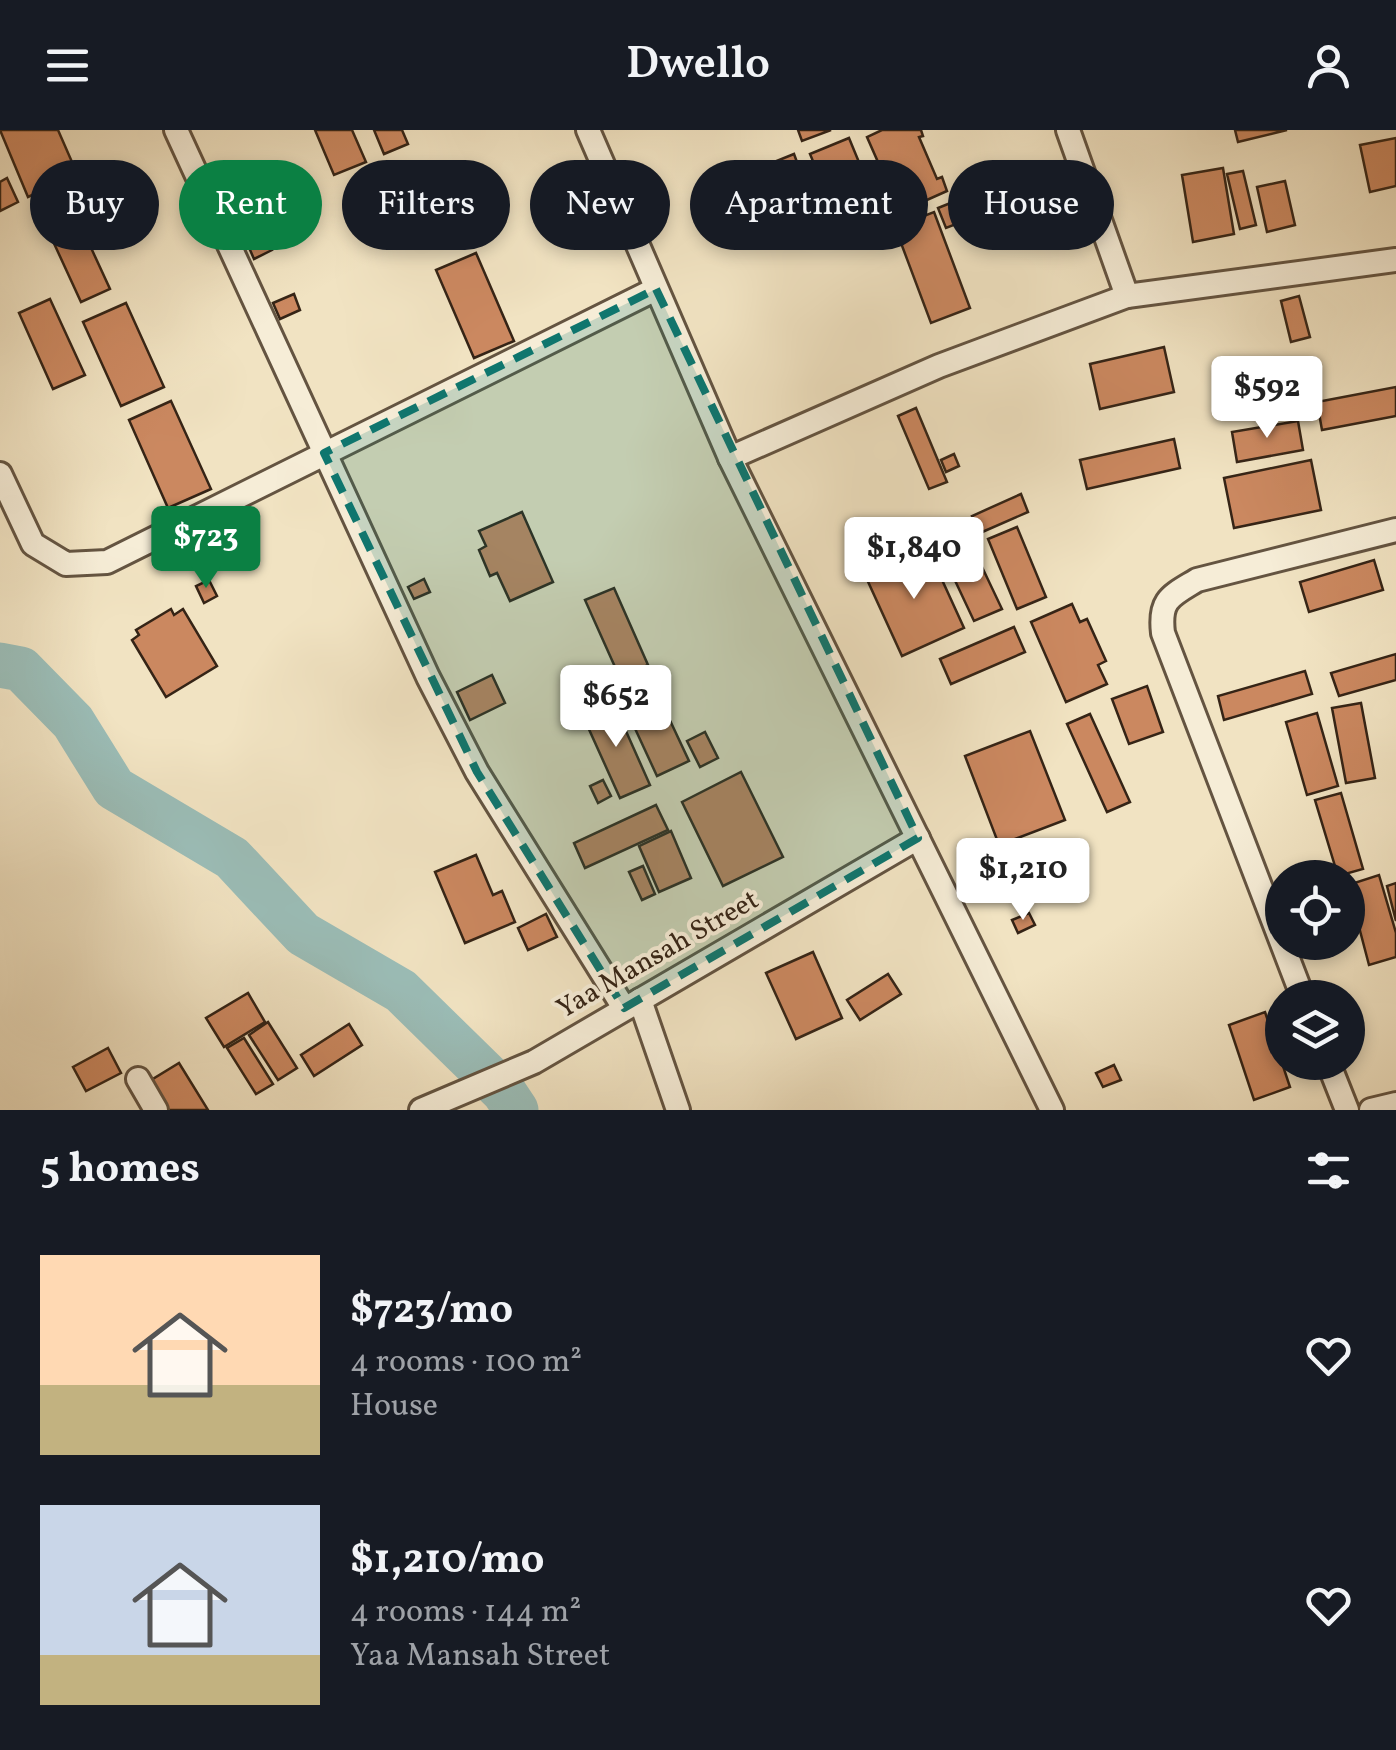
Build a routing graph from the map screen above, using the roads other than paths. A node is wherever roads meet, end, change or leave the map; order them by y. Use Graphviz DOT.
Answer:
graph roads {
  1 [pos="176,130"];
  2 [pos="588,130"];
  3 [pos="1068,130"];
  4 [pos="1396,260"];
  5 [pos="656,290"];
  6 [pos="1127,296"];
  7 [pos="324,453"];
  8 [pos="730,458"];
  9 [pos="0,474"];
  10 [pos="1396,530"];
  11 [pos="918,838"];
  12 [pos="1296,980"];
  13 [pos="632,1004"];
  14 [pos="138,1079"];
  15 [pos="1335,1080"];
  16 [pos="1396,1104"];
  17 [pos="156,1110"];
  18 [pos="421,1110"];
  19 [pos="678,1110"];
  20 [pos="1052,1110"];
  21 [pos="1347,1110"];
  22 [pos="1371,1110"];
  1 -- 7 [label="street"];
  2 -- 5 [label="street"];
  3 -- 6 [label="street"];
  4 -- 6 [label="street"];
  5 -- 7 [label="street"];
  5 -- 8 [label="street"];
  6 -- 8 [label="street"];
  7 -- 9 [label="street"];
  7 -- 13 [label="street"];
  8 -- 11 [label="street"];
  10 -- 12 [label="street"];
  11 -- 13 [label="street, Yaa Mansah Street"];
  11 -- 20 [label="street"];
  13 -- 18 [label="street, Yaa Mansah Street"];
  13 -- 19 [label="street"];
  14 -- 17 [label="street"];
  15 -- 21 [label="street"];
  16 -- 22 [label="street"];
}
